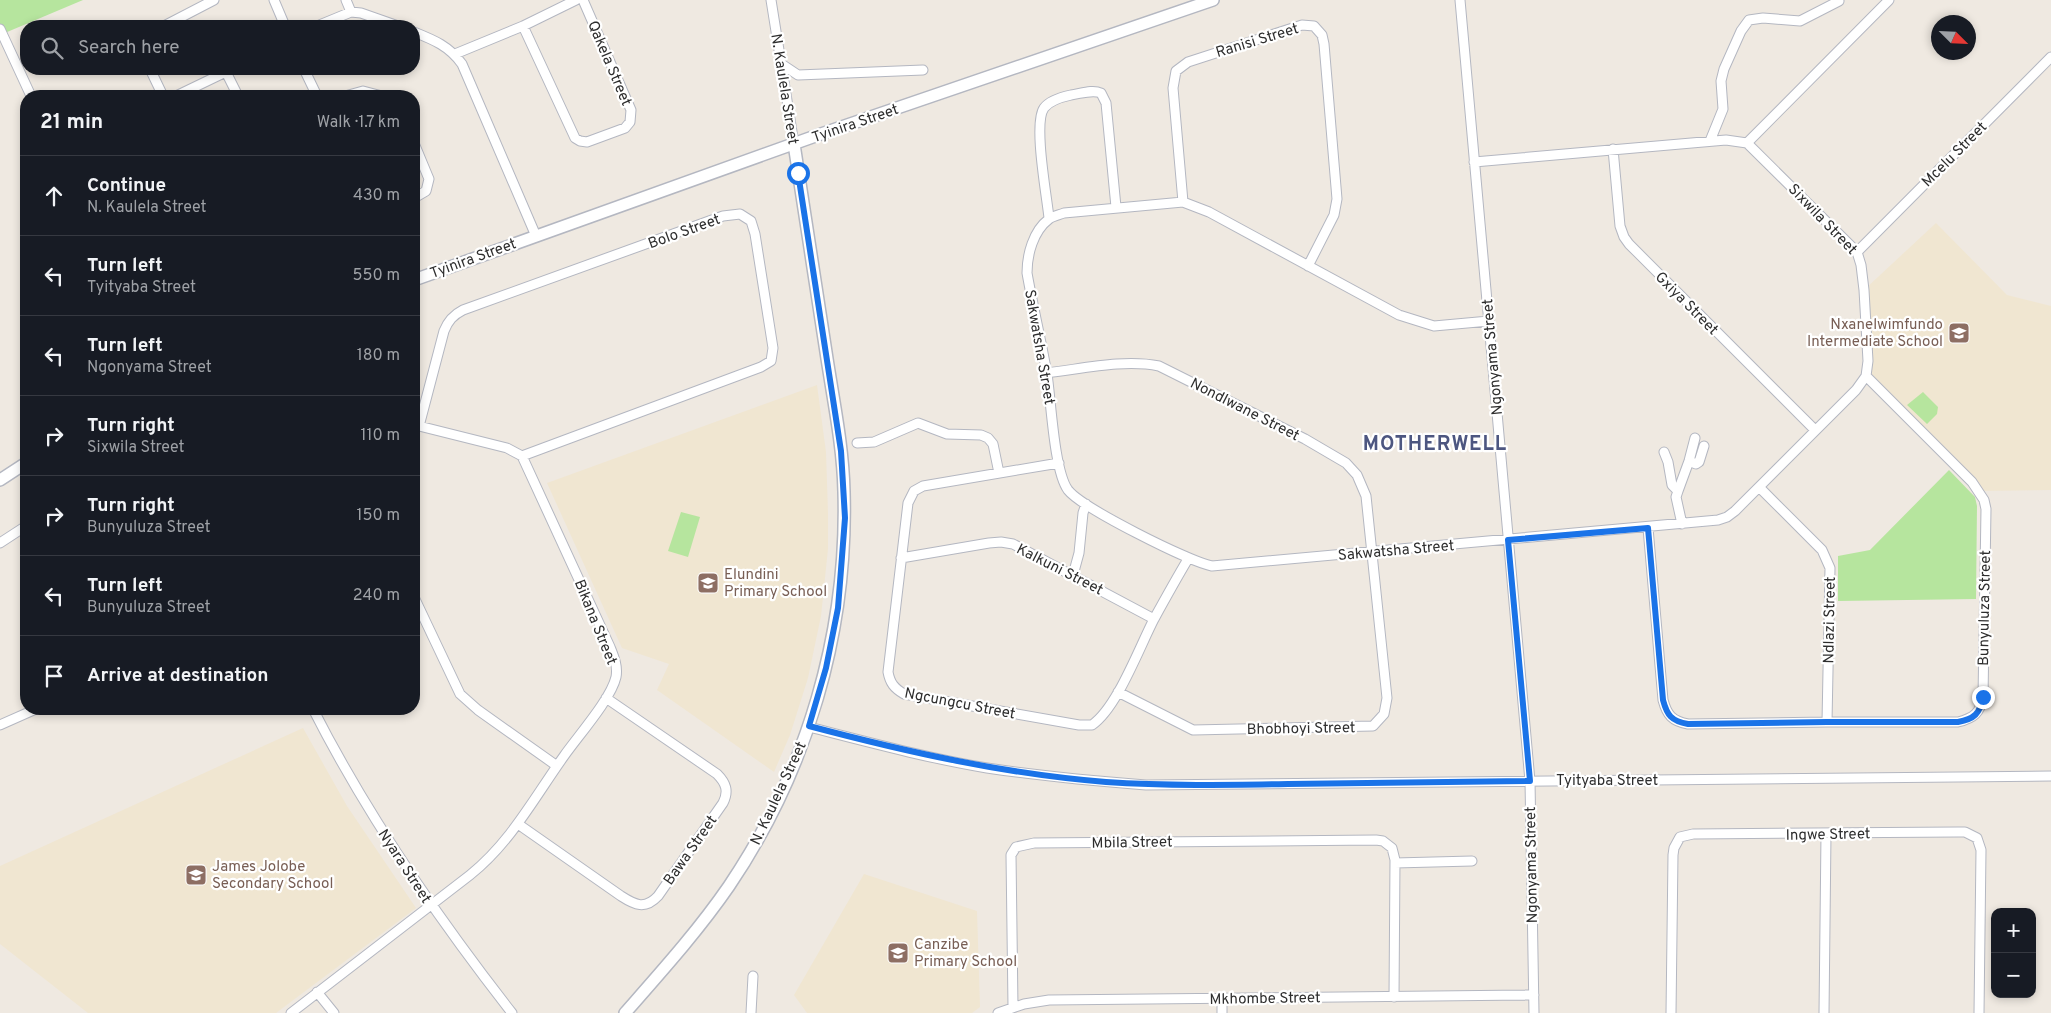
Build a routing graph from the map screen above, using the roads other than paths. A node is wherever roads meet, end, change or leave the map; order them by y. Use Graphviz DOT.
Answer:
graph roads {
  1 [pos="214,0"];
  2 [pos="274,0"];
  3 [pos="346,0"];
  4 [pos="576,0"];
  5 [pos="583,0"];
  6 [pos="771,0"];
  7 [pos="1213,0"];
  8 [pos="1460,0"];
  9 [pos="1889,0"];
  10 [pos="1839,1"];
  11 [pos="351,12"];
  12 [pos="176,20"];
  13 [pos="282,20"];
  14 [pos="332,20"];
  15 [pos="381,20"];
  16 [pos="523,26"];
  17 [pos="0,29"];
  18 [pos="420,34"];
  19 [pos="455,54"];
  20 [pos="2051,56"];
  21 [pos="780,63"];
  22 [pos="923,70"];
  23 [pos="20,72"];
  24 [pos="21,75"];
  25 [pos="153,75"];
  26 [pos="219,75"];
  27 [pos="231,75"];
  28 [pos="307,75"];
  29 [pos="28,90"];
  30 [pos="160,90"];
  31 [pos="188,90"];
  32 [pos="236,90"];
  33 [pos="313,90"];
  34 [pos="1710,141"];
  35 [pos="1747,143"];
  36 [pos="794,144"];
  37 [pos="1613,149"];
  38 [pos="420,157"];
  39 [pos="1474,162"];
  40 [pos="420,194"];
  41 [pos="1183,202"];
  42 [pos="1116,207"];
  43 [pos="1050,218"];
  44 [pos="536,236"];
  45 [pos="1857,252"];
  46 [pos="1308,266"];
  47 [pos="420,278"];
  48 [pos="1489,321"];
  49 [pos="1046,373"];
  50 [pos="1866,376"];
  51 [pos="420,412"];
  52 [pos="420,427"];
  53 [pos="1815,430"];
  54 [pos="1695,438"];
  55 [pos="857,443"];
  56 [pos="1704,446"];
  57 [pos="1664,452"];
  58 [pos="522,456"];
  59 [pos="1689,461"];
  60 [pos="1058,463"];
  61 [pos="20,467"];
  62 [pos="999,473"];
  63 [pos="20,475"];
  64 [pos="0,480"];
  65 [pos="1759,487"];
  66 [pos="0,488"];
  67 [pos="1678,491"];
  68 [pos="1086,504"];
  69 [pos="1682,524"];
  70 [pos="1648,528"];
  71 [pos="20,530"];
  72 [pos="1508,540"];
  73 [pos="0,543"];
  74 [pos="1370,551"];
  75 [pos="901,558"];
  76 [pos="1188,559"];
  77 [pos="1073,575"];
  78 [pos="420,610"];
  79 [pos="1154,618"];
  80 [pos="1118,692"];
  81 [pos="606,698"];
  82 [pos="22,715"];
  83 [pos="316,715"];
  84 [pos="1827,722"];
  85 [pos="0,725"];
  86 [pos="809,726"];
  87 [pos="557,766"];
  88 [pos="2051,776"];
  89 [pos="1530,781"];
  90 [pos="518,824"];
  91 [pos="1826,834"];
  92 [pos="1472,861"];
  93 [pos="1395,863"];
  94 [pos="431,906"];
  95 [pos="753,976"];
  96 [pos="317,992"];
  97 [pos="1534,995"];
  98 [pos="1394,996"];
  99 [pos="1222,998"];
  100 [pos="1013,1007"];
  101 [pos="291,1013"];
  102 [pos="334,1013"];
  103 [pos="512,1013"];
  104 [pos="624,1013"];
  105 [pos="751,1013"];
  106 [pos="998,1013"];
  107 [pos="1222,1013"];
  108 [pos="1534,1013"];
  109 [pos="1671,1013"];
  110 [pos="1824,1013"];
  111 [pos="1979,1013"];
  1 -- 12 [label="street"];
  2 -- 13 [label="street"];
  3 -- 11 [label="street"];
  4 -- 16 [label="street"];
  5 -- 16 [label="street, Qakela Street"];
  6 -- 21 [label="street, N. Kaulela Street"];
  7 -- 36 [label="street, Tyinira Street"];
  8 -- 39 [label="street, Ngonyama Street"];
  9 -- 35 [label="street"];
  10 -- 34 [label="street"];
  11 -- 14 [label="street"];
  11 -- 15 [label="street"];
  16 -- 19 [label="street"];
  17 -- 23 [label="street"];
  18 -- 19 [label="street"];
  19 -- 44 [label="street"];
  20 -- 45 [label="street, Mcelu Street"];
  21 -- 22 [label="street"];
  21 -- 36 [label="street, N. Kaulela Street"];
  24 -- 29 [label="street"];
  25 -- 30 [label="street"];
  26 -- 31 [label="street"];
  27 -- 32 [label="street"];
  28 -- 33 [label="street"];
  34 -- 35 [label="street"];
  34 -- 37 [label="street"];
  35 -- 45 [label="street, Sixwila Street"];
  36 -- 44 [label="street, Tyinira Street"];
  36 -- 86 [label="street, N. Kaulela Street"];
  37 -- 39 [label="street"];
  37 -- 53 [label="street, Gxiya Street"];
  38 -- 40 [label="street"];
  39 -- 48 [label="street, Ngonyama Street"];
  41 -- 42 [label="street"];
  41 -- 46 [label="street"];
  41 -- 46 [label="street, Ranisi Street"];
  42 -- 43 [label="street"];
  42 -- 43 [label="street"];
  43 -- 49 [label="street, Sakwatsha Street"];
  44 -- 47 [label="street, Tyinira Street"];
  45 -- 50 [label="street, Sixwila Street"];
  46 -- 48 [label="street"];
  48 -- 72 [label="street, Ngonyama Street"];
  49 -- 60 [label="street, Sakwatsha Street"];
  49 -- 74 [label="street, Nondlwane Street"];
  50 -- 53 [label="street"];
  50 -- 84 [label="street, Bunyuluza Street"];
  51 -- 58 [label="street, Bolo Street"];
  52 -- 58 [label="street"];
  53 -- 65 [label="street"];
  54 -- 59 [label="street"];
  55 -- 62 [label="street"];
  56 -- 59 [label="street"];
  57 -- 67 [label="street"];
  58 -- 81 [label="street, Bikana Street"];
  59 -- 67 [label="street"];
  60 -- 62 [label="street, Ngcungcu Street"];
  60 -- 68 [label="street, Sakwatsha Street"];
  61 -- 64 [label="street"];
  62 -- 75 [label="street, Ngcungcu Street"];
  63 -- 66 [label="street"];
  65 -- 69 [label="street"];
  65 -- 84 [label="street, Ndlazi Street"];
  67 -- 69 [label="street"];
  68 -- 76 [label="street, Sakwatsha Street"];
  68 -- 77 [label="street"];
  69 -- 70 [label="street"];
  70 -- 72 [label="street"];
  70 -- 84 [label="street, Bunyuluza Street"];
  71 -- 73 [label="street"];
  72 -- 74 [label="street, Sakwatsha Street"];
  72 -- 89 [label="street, Ngonyama Street"];
  74 -- 76 [label="street, Sakwatsha Street"];
  74 -- 80 [label="street, Bhobhoyi Street"];
  75 -- 77 [label="street, Kalkuni Street"];
  75 -- 80 [label="street, Ngcungcu Street"];
  76 -- 79 [label="street, Ngcungcu Street"];
  77 -- 79 [label="street, Kalkuni Street"];
  78 -- 87 [label="street"];
  79 -- 80 [label="street, Ngcungcu Street"];
  81 -- 87 [label="street, Bikana Street"];
  81 -- 90 [label="street, Bawa Street"];
  82 -- 85 [label="street"];
  83 -- 94 [label="street, Nyara Street"];
  86 -- 89 [label="street, Tyityaba Street"];
  86 -- 104 [label="street, N. Kaulela Street"];
  87 -- 90 [label="street, Bikana Street"];
  88 -- 89 [label="street, Tyityaba Street"];
  89 -- 97 [label="street, Ngonyama Street"];
  90 -- 94 [label="street, Bikana Street"];
  91 -- 109 [label="street, Ingwe Street"];
  91 -- 110 [label="street"];
  91 -- 111 [label="street, Ingwe Street"];
  92 -- 93 [label="street"];
  93 -- 98 [label="street, Mbila Street"];
  93 -- 100 [label="street, Mbila Street"];
  94 -- 96 [label="street, Bikana Street"];
  94 -- 103 [label="street, Nyara Street"];
  95 -- 105 [label="street"];
  96 -- 101 [label="street, Bikana Street"];
  96 -- 102 [label="street"];
  97 -- 98 [label="street, Mkhombe Street"];
  97 -- 108 [label="street, Ngonyama Street"];
  98 -- 99 [label="street, Mkhombe Street"];
  99 -- 100 [label="street, Mkhombe Street"];
  99 -- 107 [label="street"];
  100 -- 106 [label="street, Mkhombe Street"];
}
